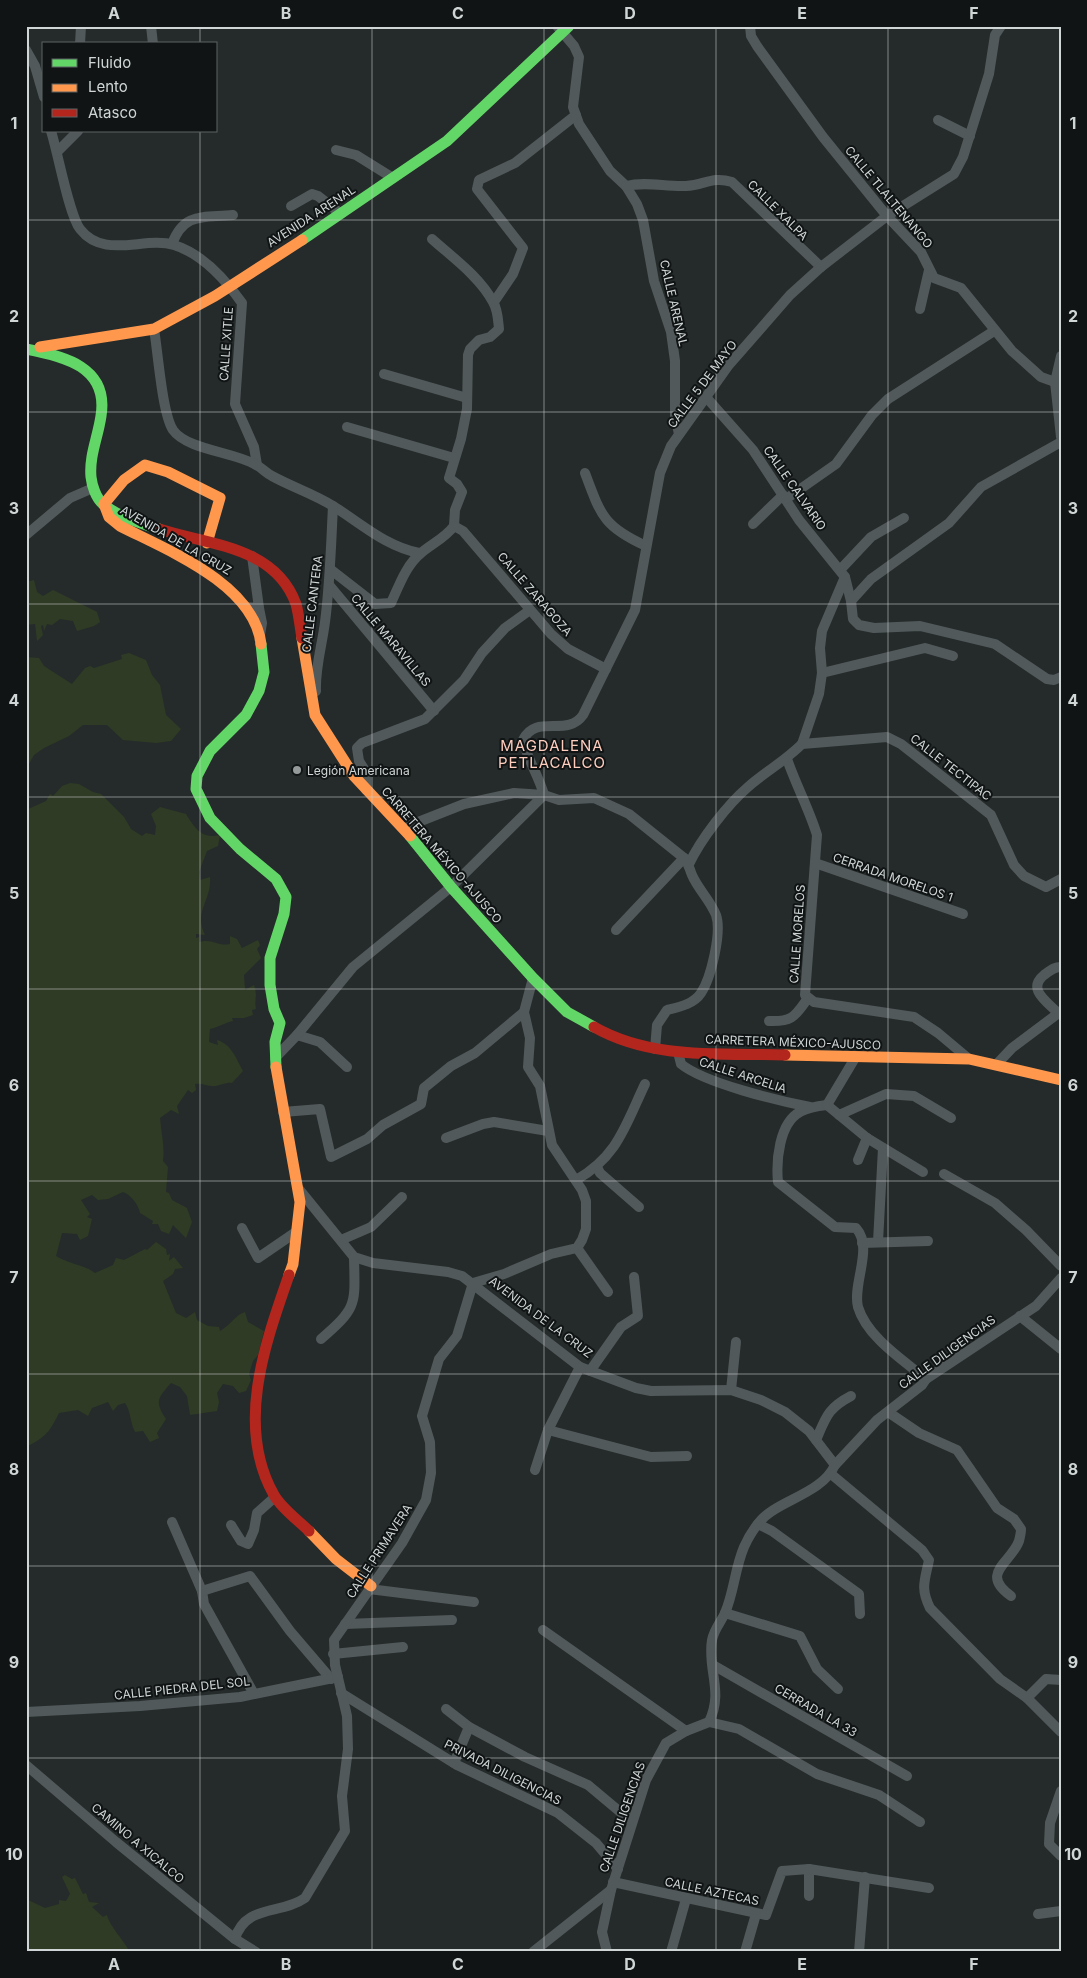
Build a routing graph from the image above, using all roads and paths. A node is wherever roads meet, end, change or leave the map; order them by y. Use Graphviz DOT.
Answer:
graph roads {
  1 [pos="81,26"];
  2 [pos="151,26"];
  3 [pos="750,26"];
  4 [pos="1001,26"];
  5 [pos="563,28"];
  6 [pos="80,42"];
  7 [pos="153,42"];
  8 [pos="26,50"];
  9 [pos="42,90"];
  10 [pos="576,116"];
  11 [pos="938,120"];
  12 [pos="51,132"];
  13 [pos="77,132"];
  14 [pos="970,136"];
  15 [pos="336,150"];
  16 [pos="57,152"];
  17 [pos="393,178"];
  18 [pos="626,186"];
  19 [pos="292,206"];
  20 [pos="233,214"];
  21 [pos="341,214"];
  22 [pos="887,216"];
  23 [pos="432,239"];
  24 [pos="172,244"];
  25 [pos="821,267"];
  26 [pos="929,270"];
  27 [pos="230,286"];
  28 [pos="494,302"];
  29 [pos="920,308"];
  30 [pos="154,329"];
  31 [pos="994,331"];
  32 [pos="27,349"];
  33 [pos="1061,356"];
  34 [pos="384,374"];
  35 [pos="1055,382"];
  36 [pos="706,397"];
  37 [pos="467,398"];
  38 [pos="347,426"];
  39 [pos="679,434"];
  40 [pos="1061,437"];
  41 [pos="1061,442"];
  42 [pos="454,458"];
  43 [pos="257,465"];
  44 [pos="586,473"];
  45 [pos="93,488"];
  46 [pos="785,497"];
  47 [pos="104,504"];
  48 [pos="333,506"];
  49 [pos="904,518"];
  50 [pos="753,524"];
  51 [pos="454,526"];
  52 [pos="26,535"];
  53 [pos="207,543"];
  54 [pos="646,546"];
  55 [pos="420,554"];
  56 [pos="252,556"];
  57 [pos="330,569"];
  58 [pos="842,573"];
  59 [pos="329,585"];
  60 [pos="851,601"];
  61 [pos="245,607"];
  62 [pos="259,608"];
  63 [pos="530,610"];
  64 [pos="260,635"];
  65 [pos="953,656"];
  66 [pos="606,668"];
  67 [pos="822,673"];
  68 [pos="1061,677"];
  69 [pos="313,703"];
  70 [pos="434,711"];
  71 [pos="802,744"];
  72 [pos="787,759"];
  73 [pos="366,790"];
  74 [pos="544,795"];
  75 [pos="403,828"];
  76 [pos="686,861"];
  77 [pos="815,863"];
  78 [pos="1061,880"];
  79 [pos="451,888"];
  80 [pos="963,914"];
  81 [pos="616,930"];
  82 [pos="1061,966"];
  83 [pos="533,978"];
  84 [pos="808,998"];
  85 [pos="524,1012"];
  86 [pos="769,1021"];
  87 [pos="297,1035"];
  88 [pos="655,1049"];
  89 [pos="678,1052"];
  90 [pos="274,1058"];
  91 [pos="855,1058"];
  92 [pos="969,1059"];
  93 [pos="996,1065"];
  94 [pos="347,1067"];
  95 [pos="1061,1080"];
  96 [pos="645,1084"];
  97 [pos="827,1105"];
  98 [pos="810,1107"];
  99 [pos="283,1112"];
  100 [pos="839,1115"];
  101 [pos="951,1118"];
  102 [pos="548,1131"];
  103 [pos="446,1138"];
  104 [pos="867,1138"];
  105 [pos="883,1148"];
  106 [pos="858,1160"];
  107 [pos="597,1167"];
  108 [pos="923,1172"];
  109 [pos="944,1174"];
  110 [pos="576,1180"];
  111 [pos="297,1187"];
  112 [pos="402,1197"];
  113 [pos="639,1207"];
  114 [pos="242,1228"];
  115 [pos="296,1232"];
  116 [pos="341,1240"];
  117 [pos="928,1241"];
  118 [pos="878,1242"];
  119 [pos="862,1243"];
  120 [pos="577,1248"];
  121 [pos="354,1257"];
  122 [pos="1061,1266"];
  123 [pos="634,1277"];
  124 [pos="1061,1278"];
  125 [pos="473,1282"];
  126 [pos="608,1292"];
  127 [pos="1020,1316"];
  128 [pos="322,1339"];
  129 [pos="736,1342"];
  130 [pos="1061,1348"];
  131 [pos="585,1369"];
  132 [pos="926,1380"];
  133 [pos="731,1390"];
  134 [pos="851,1396"];
  135 [pos="888,1412"];
  136 [pos="548,1430"];
  137 [pos="816,1440"];
  138 [pos="687,1456"];
  139 [pos="833,1469"];
  140 [pos="535,1470"];
  141 [pos="275,1497"];
  142 [pos="172,1522"];
  143 [pos="758,1524"];
  144 [pos="231,1525"];
  145 [pos="370,1587"];
  146 [pos="202,1590"];
  147 [pos="1011,1596"];
  148 [pos="474,1602"];
  149 [pos="725,1613"];
  150 [pos="860,1614"];
  151 [pos="452,1620"];
  152 [pos="345,1624"];
  153 [pos="543,1630"];
  154 [pos="402,1647"];
  155 [pos="333,1654"];
  156 [pos="713,1665"];
  157 [pos="334,1678"];
  158 [pos="1061,1680"];
  159 [pos="838,1690"];
  160 [pos="342,1693"];
  161 [pos="254,1694"];
  162 [pos="1027,1698"];
  163 [pos="446,1709"];
  164 [pos="26,1712"];
  165 [pos="709,1722"];
  166 [pos="469,1727"];
  167 [pos="686,1731"];
  168 [pos="1061,1732"];
  169 [pos="454,1763"];
  170 [pos="26,1765"];
  171 [pos="907,1776"];
  172 [pos="1061,1791"];
  173 [pos="632,1821"];
  174 [pos="920,1822"];
  175 [pos="1061,1840"];
  176 [pos="1049,1844"];
  177 [pos="1061,1856"];
  178 [pos="618,1869"];
  179 [pos="809,1869"];
  180 [pos="865,1877"];
  181 [pos="612,1886"];
  182 [pos="929,1888"];
  183 [pos="809,1896"];
  184 [pos="686,1899"];
  185 [pos="1061,1911"];
  186 [pos="756,1914"];
  187 [pos="1038,1914"];
  188 [pos="235,1939"];
  189 [pos="247,1949"];
  190 [pos="256,1952"];
  191 [pos="533,1952"];
  192 [pos="607,1952"];
  193 [pos="670,1952"];
  194 [pos="745,1952"];
  195 [pos="859,1952"];
  1 -- 6 [label="street"];
  2 -- 7 [label="street"];
  3 -- 22 [label="street, CALLE TLALTENANGO"];
  4 -- 14 [label="street, CALLE 5 DE MAYO"];
  5 -- 10 [label="street, CALLE ARENAL"];
  5 -- 17 [label="street, AVENIDA ARENAL"];
  8 -- 9 [label="street"];
  10 -- 18 [label="street, CALLE ARENAL"];
  10 -- 28 [label="street"];
  11 -- 14 [label="street"];
  12 -- 16 [label="street, CALLE XITLE"];
  13 -- 16 [label="street"];
  14 -- 22 [label="street, CALLE 5 DE MAYO"];
  15 -- 17 [label="street"];
  16 -- 24 [label="street, CALLE XITLE"];
  17 -- 21 [label="street, AVENIDA ARENAL"];
  18 -- 25 [label="street, CALLE XALPA"];
  18 -- 39 [label="street, CALLE ARENAL"];
  19 -- 21 [label="street"];
  20 -- 24 [label="street"];
  21 -- 27 [label="street, AVENIDA ARENAL"];
  22 -- 25 [label="street, CALLE 5 DE MAYO"];
  22 -- 26 [label="street, CALLE TLALTENANGO"];
  23 -- 28 [label="street"];
  24 -- 27 [label="street, CALLE XITLE"];
  25 -- 36 [label="street, CALLE 5 DE MAYO"];
  26 -- 29 [label="street"];
  26 -- 31 [label="street, CALLE TLALTENANGO"];
  27 -- 30 [label="street, AVENIDA ARENAL"];
  27 -- 43 [label="street, CALLE XITLE"];
  28 -- 37 [label="street"];
  30 -- 32 [label="street, AVENIDA ARENAL"];
  30 -- 43 [label="street"];
  31 -- 35 [label="street, CALLE TLALTENANGO"];
  31 -- 46 [label="street"];
  32 -- 45 [label="street, CARRETERA MÉXICO-AJUSCO"];
  33 -- 35 [label="street"];
  34 -- 37 [label="street"];
  35 -- 40 [label="street"];
  36 -- 39 [label="street, CALLE 5 DE MAYO"];
  36 -- 46 [label="street, CALLE CALVARIO"];
  37 -- 42 [label="street"];
  38 -- 42 [label="street"];
  39 -- 54 [label="street, CALLE 5 DE MAYO"];
  41 -- 60 [label="street"];
  42 -- 51 [label="street"];
  43 -- 48 [label="street"];
  44 -- 54 [label="street"];
  45 -- 47 [label="street, CARRETERA MÉXICO-AJUSCO"];
  45 -- 52 [label="street"];
  46 -- 50 [label="street"];
  46 -- 58 [label="street, CALLE CALVARIO"];
  47 -- 53 [label="street, CARRETERA MÉXICO-AJUSCO"];
  47 -- 53 [label="street"];
  47 -- 61 [label="street, AVENIDA DE LA CRUZ"];
  48 -- 55 [label="street"];
  48 -- 57 [label="street, CALLE CANTERA"];
  49 -- 58 [label="street"];
  51 -- 55 [label="street"];
  51 -- 63 [label="street, CALLE ZARAGOZA"];
  53 -- 56 [label="street, CARRETERA MÉXICO-AJUSCO"];
  54 -- 66 [label="street, CALLE 5 DE MAYO"];
  55 -- 57 [label="street"];
  56 -- 62 [label="street"];
  56 -- 69 [label="street, CARRETERA MÉXICO-AJUSCO"];
  57 -- 59 [label="street, CALLE CANTERA"];
  58 -- 60 [label="street"];
  58 -- 67 [label="street"];
  59 -- 69 [label="street, CALLE CANTERA"];
  59 -- 70 [label="street, CALLE MARAVILLAS"];
  60 -- 68 [label="street"];
  61 -- 62 [label="street"];
  61 -- 64 [label="street, AVENIDA DE LA CRUZ"];
  62 -- 64 [label="street"];
  63 -- 66 [label="street, CALLE ZARAGOZA"];
  63 -- 70 [label="street"];
  64 -- 90 [label="street, AVENIDA DE LA CRUZ"];
  65 -- 67 [label="street"];
  66 -- 74 [label="street, CALLE 5 DE MAYO"];
  67 -- 71 [label="street"];
  69 -- 73 [label="street, CARRETERA MÉXICO-AJUSCO"];
  70 -- 73 [label="street"];
  71 -- 72 [label="street"];
  71 -- 78 [label="street, CALLE TECTIPAC"];
  72 -- 76 [label="street"];
  72 -- 77 [label="street, CALLE MORELOS"];
  73 -- 75 [label="street, CARRETERA MÉXICO-AJUSCO"];
  74 -- 75 [label="street"];
  74 -- 76 [label="street"];
  74 -- 79 [label="street"];
  75 -- 79 [label="street, CARRETERA MÉXICO-AJUSCO"];
  76 -- 81 [label="street"];
  76 -- 88 [label="street"];
  77 -- 80 [label="street, CERRADA MORELOS 1"];
  77 -- 84 [label="street, CALLE MORELOS"];
  79 -- 83 [label="street, CARRETERA MÉXICO-AJUSCO"];
  79 -- 87 [label="street"];
  82 -- 93 [label="street"];
  83 -- 85 [label="street"];
  83 -- 88 [label="street, CARRETERA MÉXICO-AJUSCO"];
  84 -- 86 [label="street"];
  84 -- 92 [label="street, CALLE MORELOS"];
  85 -- 99 [label="street"];
  85 -- 102 [label="street"];
  87 -- 90 [label="street"];
  87 -- 94 [label="street"];
  88 -- 89 [label="street, CARRETERA MÉXICO-AJUSCO"];
  89 -- 91 [label="street, CARRETERA MÉXICO-AJUSCO"];
  89 -- 98 [label="street, CALLE ARCELIA"];
  90 -- 99 [label="street, AVENIDA DE LA CRUZ"];
  91 -- 92 [label="street, CARRETERA MÉXICO-AJUSCO"];
  91 -- 97 [label="street"];
  92 -- 93 [label="street, CARRETERA MÉXICO-AJUSCO"];
  93 -- 95 [label="street, CARRETERA MÉXICO-AJUSCO"];
  96 -- 107 [label="street"];
  97 -- 98 [label="street, CALLE ARCELIA"];
  97 -- 100 [label="street"];
  98 -- 119 [label="street, CALLE ARCELIA"];
  99 -- 111 [label="street, AVENIDA DE LA CRUZ"];
  100 -- 101 [label="street"];
  100 -- 104 [label="street"];
  102 -- 103 [label="street"];
  102 -- 110 [label="street"];
  104 -- 105 [label="street"];
  104 -- 106 [label="street"];
  105 -- 108 [label="street"];
  105 -- 118 [label="street"];
  107 -- 110 [label="street"];
  107 -- 113 [label="street"];
  109 -- 122 [label="street"];
  110 -- 120 [label="street"];
  111 -- 115 [label="street, AVENIDA DE LA CRUZ"];
  111 -- 116 [label="street, AVENIDA DE LA CRUZ"];
  112 -- 116 [label="street"];
  114 -- 115 [label="street"];
  115 -- 141 [label="street, AVENIDA DE LA CRUZ"];
  116 -- 121 [label="street, AVENIDA DE LA CRUZ"];
  117 -- 118 [label="street"];
  118 -- 119 [label="street"];
  119 -- 132 [label="street"];
  120 -- 125 [label="street"];
  120 -- 126 [label="street"];
  121 -- 125 [label="street, AVENIDA DE LA CRUZ"];
  121 -- 128 [label="street"];
  123 -- 131 [label="street"];
  124 -- 127 [label="street, CALLE DILIGENCIAS"];
  125 -- 131 [label="street, AVENIDA DE LA CRUZ"];
  125 -- 145 [label="street, CALLE PRIMAVERA"];
  127 -- 130 [label="street"];
  127 -- 132 [label="street, CALLE DILIGENCIAS"];
  129 -- 133 [label="street"];
  131 -- 133 [label="street, AVENIDA DE LA CRUZ"];
  131 -- 136 [label="street"];
  132 -- 135 [label="street, CALLE DILIGENCIAS"];
  133 -- 137 [label="street, AVENIDA DE LA CRUZ"];
  134 -- 137 [label="street"];
  135 -- 139 [label="street, CALLE DILIGENCIAS"];
  135 -- 147 [label="street"];
  136 -- 138 [label="street"];
  136 -- 140 [label="street"];
  137 -- 139 [label="street, AVENIDA DE LA CRUZ"];
  139 -- 143 [label="street, CALLE DILIGENCIAS"];
  139 -- 162 [label="street, AVENIDA DE LA CRUZ"];
  141 -- 144 [label="street"];
  141 -- 145 [label="street, AVENIDA DE LA CRUZ"];
  142 -- 146 [label="street"];
  143 -- 149 [label="street, CALLE DILIGENCIAS"];
  143 -- 150 [label="street"];
  145 -- 148 [label="street"];
  145 -- 152 [label="street, CALLE PRIMAVERA"];
  146 -- 157 [label="street"];
  146 -- 161 [label="street"];
  149 -- 156 [label="street, CALLE DILIGENCIAS"];
  149 -- 159 [label="street"];
  151 -- 152 [label="street"];
  152 -- 155 [label="street, CALLE PRIMAVERA"];
  153 -- 167 [label="street"];
  154 -- 155 [label="street"];
  155 -- 157 [label="street, CALLE PRIMAVERA"];
  156 -- 165 [label="street, CALLE DILIGENCIAS"];
  156 -- 171 [label="street, CERRADA LA 33"];
  157 -- 160 [label="street, CALLE PRIMAVERA"];
  157 -- 161 [label="street, CALLE PIEDRA DEL SOL"];
  158 -- 162 [label="street"];
  160 -- 169 [label="street, PRIVADA DILIGENCIAS"];
  160 -- 188 [label="street, CALLE PRIMAVERA"];
  161 -- 164 [label="street, CALLE PIEDRA DEL SOL"];
  162 -- 168 [label="street, AVENIDA DE LA CRUZ"];
  163 -- 166 [label="street"];
  165 -- 167 [label="street, CALLE DILIGENCIAS"];
  165 -- 174 [label="street"];
  166 -- 169 [label="street"];
  166 -- 173 [label="street"];
  167 -- 173 [label="street, CALLE DILIGENCIAS"];
  169 -- 178 [label="street, PRIVADA DILIGENCIAS"];
  170 -- 188 [label="street, CAMINO A XICALCO"];
  172 -- 176 [label="street"];
  173 -- 178 [label="street, CALLE DILIGENCIAS"];
  175 -- 176 [label="street"];
  176 -- 177 [label="street"];
  178 -- 181 [label="street, CALLE DILIGENCIAS"];
  179 -- 180 [label="street, CALLE AZTECAS"];
  179 -- 183 [label="street"];
  179 -- 186 [label="street, CALLE AZTECAS"];
  180 -- 182 [label="street, CALLE AZTECAS"];
  180 -- 195 [label="street"];
  181 -- 184 [label="street, CALLE AZTECAS"];
  181 -- 191 [label="street"];
  181 -- 192 [label="street, CALLE DILIGENCIAS"];
  184 -- 186 [label="street, CALLE AZTECAS"];
  184 -- 193 [label="street"];
  185 -- 187 [label="street"];
  186 -- 194 [label="street"];
  188 -- 189 [label="street, CAMINO A XICALCO"];
  189 -- 190 [label="street, CAMINO A XICALCO"];
}
